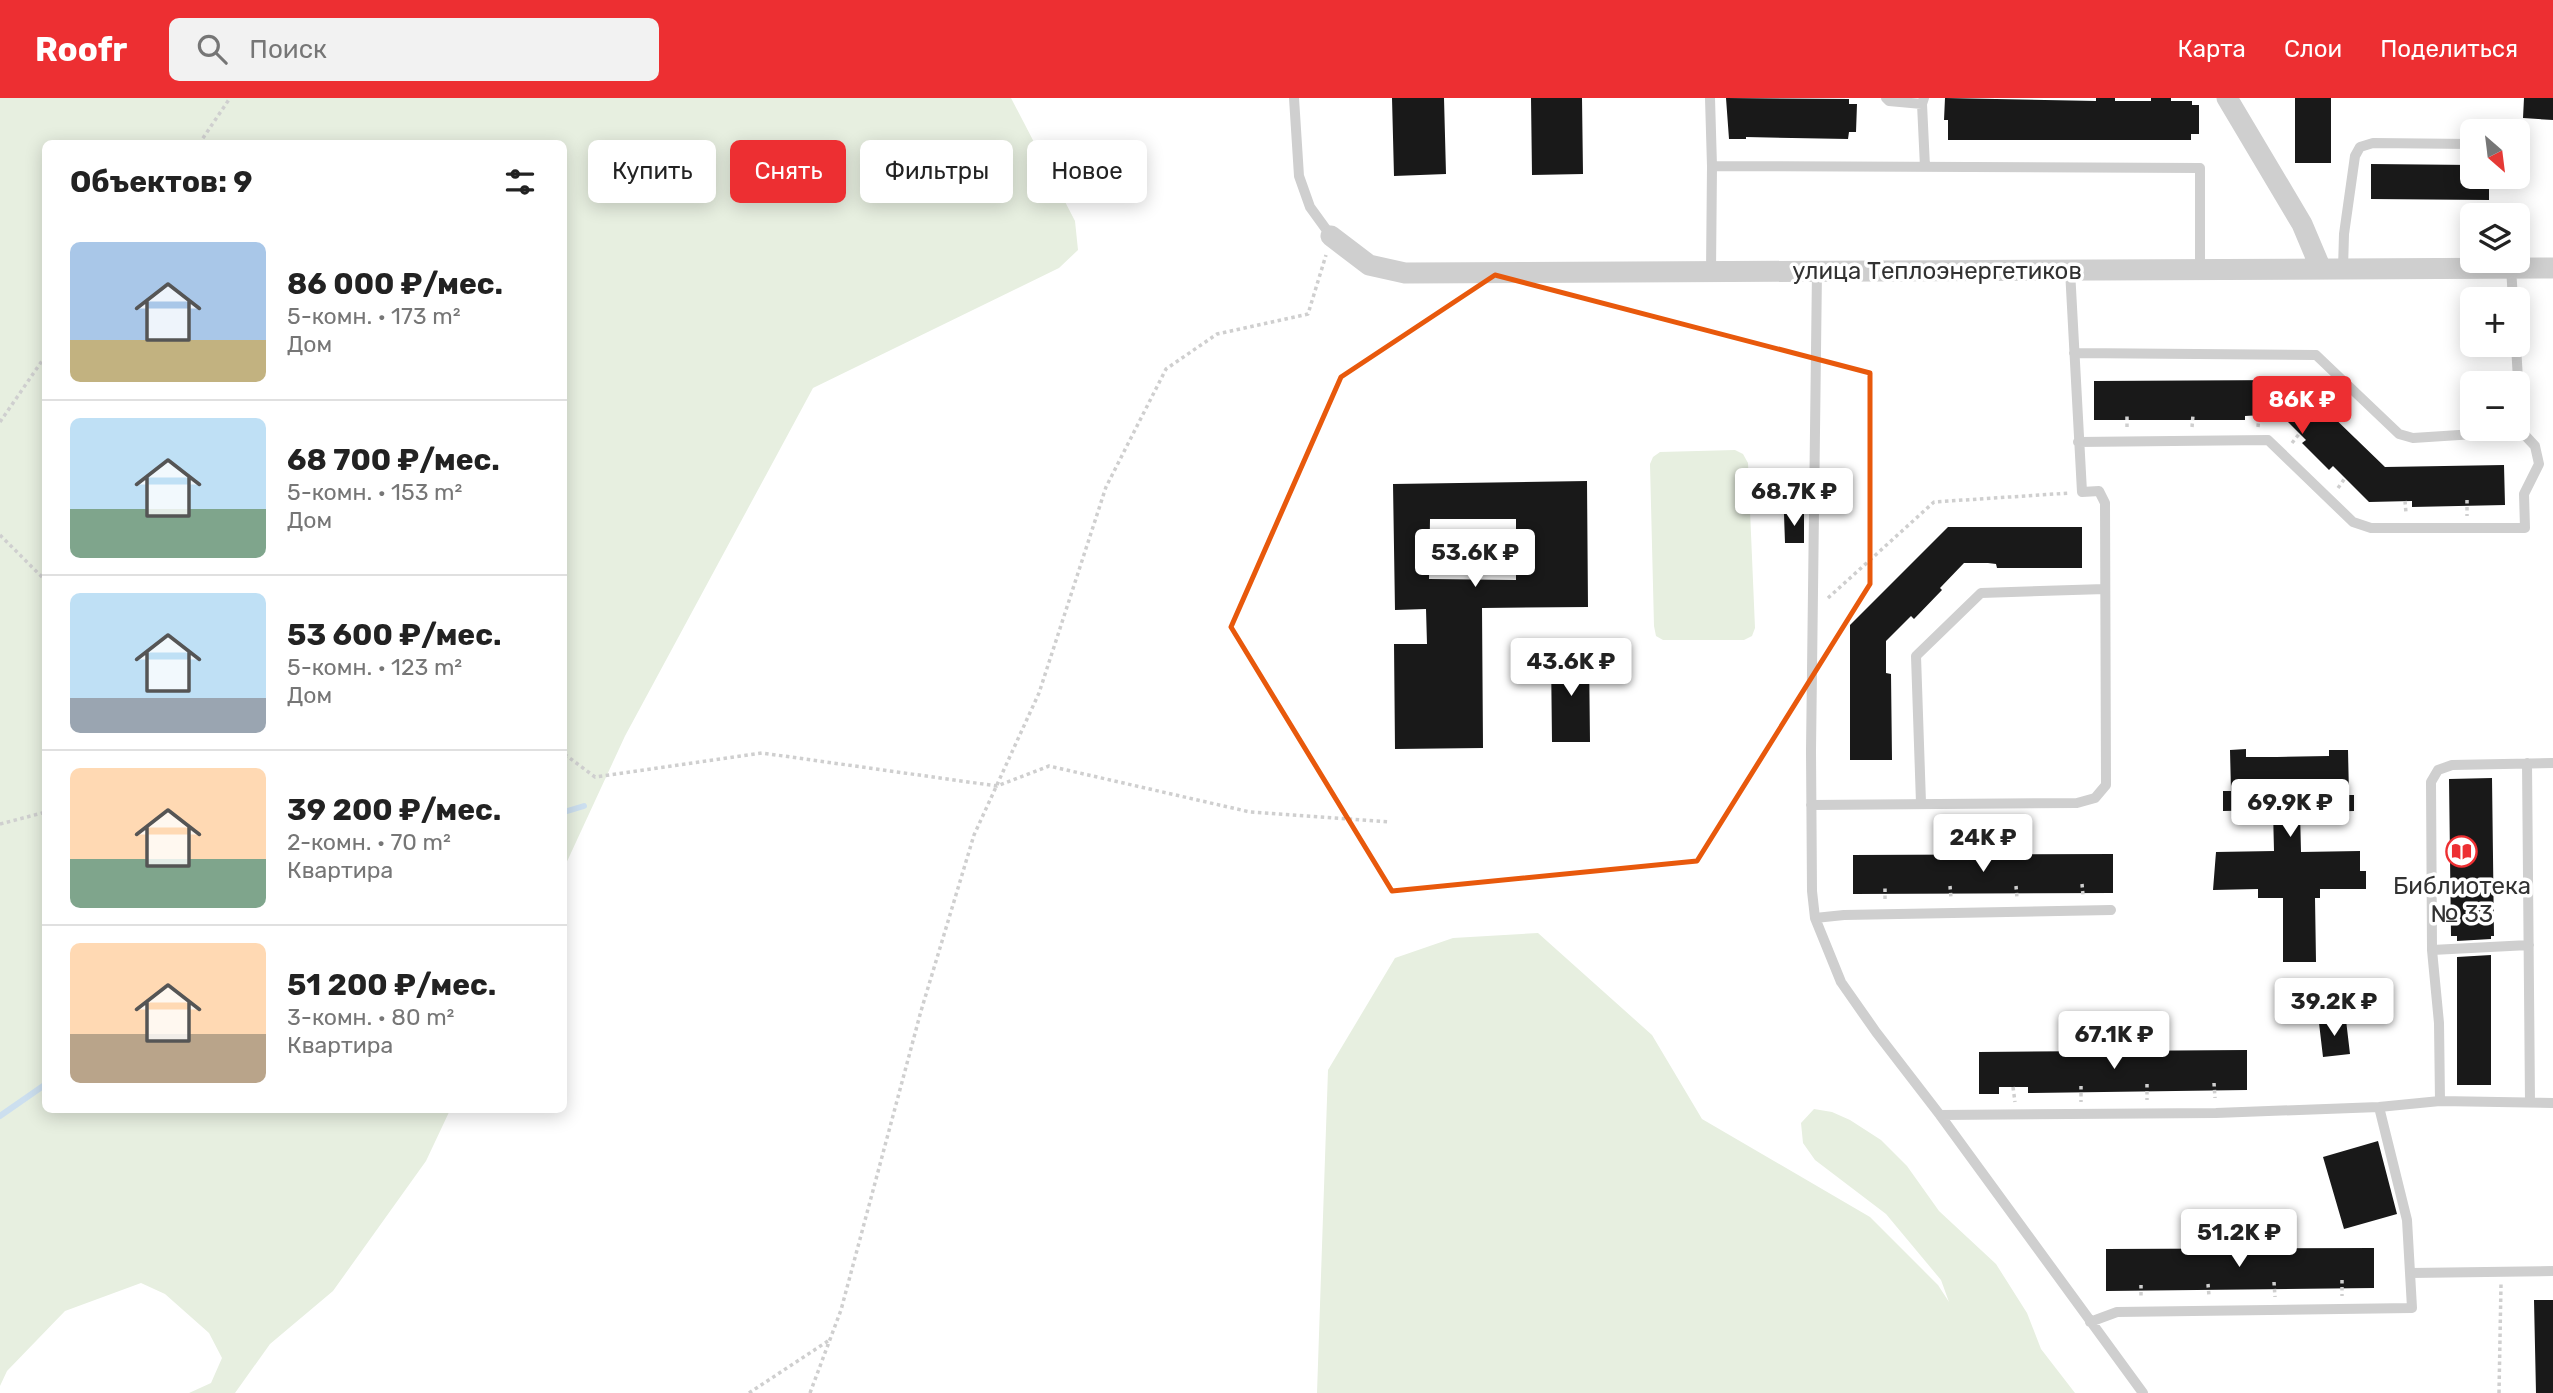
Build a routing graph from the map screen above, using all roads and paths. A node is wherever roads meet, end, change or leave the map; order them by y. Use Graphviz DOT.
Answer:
graph roads {
  1 [pos="230,98"];
  2 [pos="1294,98"];
  3 [pos="1710,98"];
  4 [pos="1886,98"];
  5 [pos="2228,99"];
  6 [pos="1923,101"];
  7 [pos="202,140"];
  8 [pos="2460,144"];
  9 [pos="1712,166"];
  10 [pos="1925,167"];
  11 [pos="1331,236"];
  12 [pos="2460,268"];
  13 [pos="2530,268"];
  14 [pos="2553,268"];
  15 [pos="2321,269"];
  16 [pos="2343,269"];
  17 [pos="2070,270"];
  18 [pos="2200,270"];
  19 [pos="1816,271"];
  20 [pos="1711,272"];
  21 [pos="2074,353"];
  22 [pos="42,361"];
  23 [pos="0,422"];
  24 [pos="2460,435"];
  25 [pos="2530,441"];
  26 [pos="2078,443"];
  27 [pos="2082,492"];
  28 [pos="0,535"];
  29 [pos="42,577"];
  30 [pos="2105,589"];
  31 [pos="1813,612"];
  32 [pos="567,756"];
  33 [pos="2527,763"];
  34 [pos="2553,763"];
  35 [pos="997,786"];
  36 [pos="1921,803"];
  37 [pos="1811,805"];
  38 [pos="42,813"];
  39 [pos="1389,822"];
  40 [pos="0,824"];
  41 [pos="2111,910"];
  42 [pos="1815,918"];
  43 [pos="2529,945"];
  44 [pos="2432,950"];
  45 [pos="2440,1101"];
  46 [pos="2530,1102"];
  47 [pos="2553,1102"];
  48 [pos="2379,1107"];
  49 [pos="1940,1115"];
  50 [pos="2553,1271"];
  51 [pos="2502,1272"];
  52 [pos="2411,1273"];
  53 [pos="2090,1322"];
  54 [pos="830,1340"];
  55 [pos="749,1393"];
  56 [pos="810,1393"];
  57 [pos="2143,1393"];
  58 [pos="2499,1393"];
  1 -- 7 [label="path"];
  2 -- 11 [label="lane"];
  3 -- 9 [label="lane"];
  4 -- 6 [label="lane"];
  5 -- 15 [label="street"];
  6 -- 10 [label="lane"];
  8 -- 16 [label="lane"];
  9 -- 10 [label="lane"];
  9 -- 20 [label="lane"];
  10 -- 18 [label="lane"];
  11 -- 20 [label="street, улица Теплоэнергетиков"];
  11 -- 35 [label="path"];
  12 -- 16 [label="street, улица Теплоэнергетиков"];
  13 -- 14 [label="street, улица Теплоэнергетиков"];
  15 -- 16 [label="street, улица Теплоэнергетиков"];
  15 -- 18 [label="street, улица Теплоэнергетиков"];
  17 -- 18 [label="street, улица Теплоэнергетиков"];
  17 -- 19 [label="street, улица Теплоэнергетиков"];
  17 -- 21 [label="lane"];
  19 -- 20 [label="street, улица Теплоэнергетиков"];
  19 -- 31 [label="lane"];
  21 -- 24 [label="lane"];
  21 -- 26 [label="lane"];
  22 -- 23 [label="path"];
  25 -- 26 [label="lane"];
  26 -- 27 [label="lane"];
  27 -- 30 [label="lane"];
  27 -- 31 [label="path"];
  28 -- 29 [label="path"];
  30 -- 36 [label="lane"];
  30 -- 36 [label="lane"];
  31 -- 37 [label="lane"];
  32 -- 35 [label="path"];
  33 -- 34 [label="lane"];
  33 -- 43 [label="lane"];
  33 -- 44 [label="lane"];
  35 -- 39 [label="path"];
  35 -- 54 [label="path"];
  36 -- 37 [label="lane"];
  37 -- 42 [label="lane"];
  38 -- 40 [label="path"];
  41 -- 42 [label="lane"];
  42 -- 49 [label="lane"];
  43 -- 44 [label="lane"];
  43 -- 46 [label="lane"];
  44 -- 45 [label="lane"];
  45 -- 46 [label="lane"];
  45 -- 48 [label="lane"];
  46 -- 47 [label="lane"];
  48 -- 49 [label="lane"];
  48 -- 52 [label="lane"];
  49 -- 53 [label="lane"];
  50 -- 51 [label="lane"];
  51 -- 52 [label="lane"];
  51 -- 58 [label="path"];
  52 -- 53 [label="lane"];
  53 -- 57 [label="lane"];
  54 -- 55 [label="path"];
  54 -- 56 [label="path"];
}
